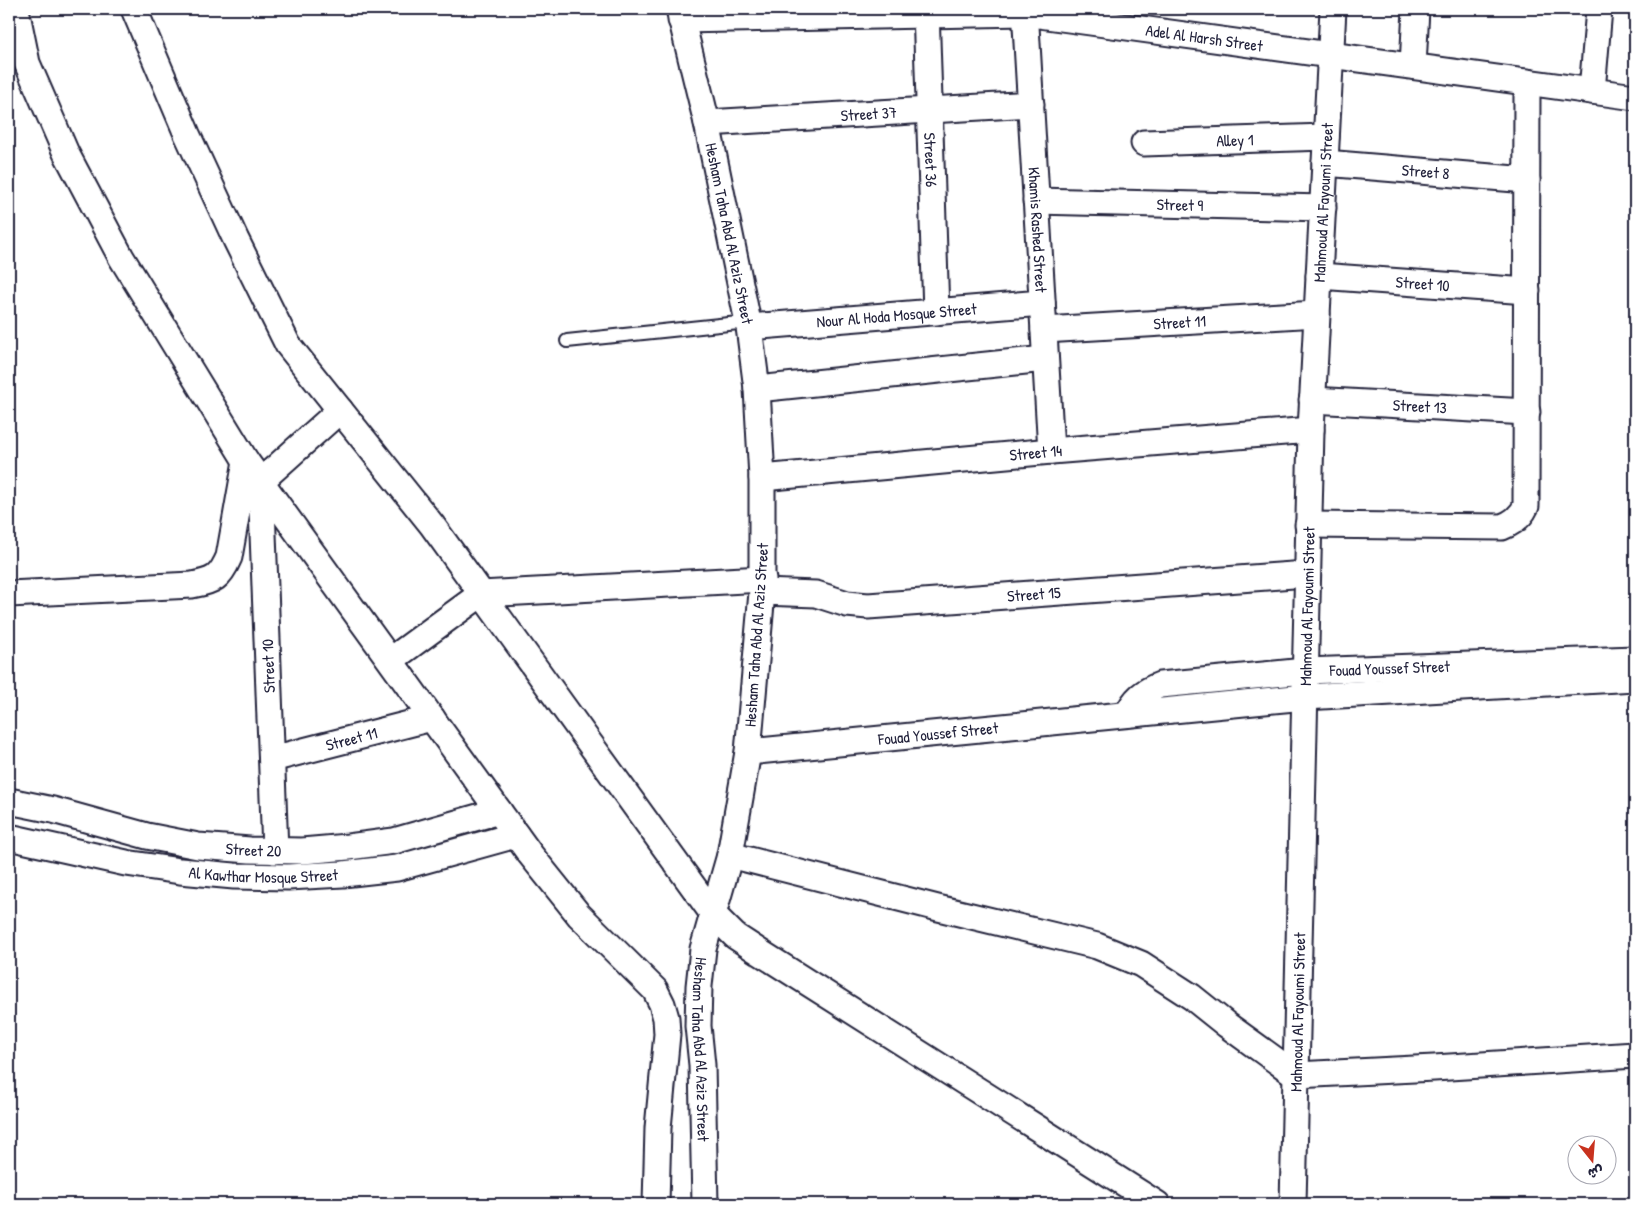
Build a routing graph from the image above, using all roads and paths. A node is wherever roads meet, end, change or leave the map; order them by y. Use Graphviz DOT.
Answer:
graph roads {
  1 [pos="16,9"];
  2 [pos="134,9"];
  3 [pos="1333,9"];
  4 [pos="1416,9"];
  5 [pos="1599,9"];
  6 [pos="1025,11"];
  7 [pos="926,12"];
  8 [pos="804,13"];
  9 [pos="680,14"];
  10 [pos="1331,55"];
  11 [pos="18,64"];
  12 [pos="1413,66"];
  13 [pos="1527,82"];
  14 [pos="1592,91"];
  15 [pos="1635,97"];
  16 [pos="1030,104"];
  17 [pos="930,111"];
  18 [pos="707,123"];
  19 [pos="1326,137"];
  20 [pos="1144,143"];
  21 [pos="1325,163"];
  22 [pos="1527,180"];
  23 [pos="1036,201"];
  24 [pos="1323,208"];
  25 [pos="1319,276"];
  26 [pos="1527,291"];
  27 [pos="1042,303"];
  28 [pos="936,312"];
  29 [pos="1317,314"];
  30 [pos="749,325"];
  31 [pos="1044,330"];
  32 [pos="567,341"];
  33 [pos="1046,358"];
  34 [pos="757,389"];
  35 [pos="1312,400"];
  36 [pos="340,410"];
  37 [pos="1527,412"];
  38 [pos="1311,430"];
  39 [pos="1051,451"];
  40 [pos="246,461"];
  41 [pos="762,478"];
  42 [pos="261,481"];
  43 [pos="1308,525"];
  44 [pos="1307,574"];
  45 [pos="762,586"];
  46 [pos="9,594"];
  47 [pos="481,594"];
  48 [pos="1635,659"];
  49 [pos="391,660"];
  50 [pos="1305,671"];
  51 [pos="1635,678"];
  52 [pos="1305,697"];
  53 [pos="1128,714"];
  54 [pos="432,718"];
  55 [pos="748,752"];
  56 [pos="272,759"];
  57 [pos="9,801"];
  58 [pos="499,811"];
  59 [pos="516,835"];
  60 [pos="9,837"];
  61 [pos="275,850"];
  62 [pos="730,855"];
  63 [pos="713,914"];
  64 [pos="1635,1054"];
  65 [pos="1296,1075"];
  66 [pos="656,1204"];
  67 [pos="705,1204"];
  68 [pos="1158,1204"];
  69 [pos="1293,1204"];
  1 -- 11 [label="street"];
  2 -- 36 [label="street"];
  3 -- 10 [label="street, Mahmoud Al Fayoumi Street"];
  4 -- 12 [label="street"];
  5 -- 14 [label="street"];
  6 -- 7 [label="street, Adel Al Harsh Street"];
  6 -- 10 [label="street, Adel Al Harsh Street"];
  6 -- 16 [label="street, Khamis Rashed Street"];
  7 -- 8 [label="street, Adel Al Harsh Street"];
  7 -- 17 [label="street, Street 36"];
  8 -- 9 [label="street, Adel Al Harsh Street"];
  9 -- 18 [label="street, Hesham Taha Abd Al Aziz Street"];
  10 -- 12 [label="street, Adel Al Harsh Street"];
  10 -- 19 [label="street, Mahmoud Al Fayoumi Street"];
  11 -- 40 [label="street"];
  12 -- 13 [label="street, Adel Al Harsh Street"];
  13 -- 14 [label="street, Adel Al Harsh Street"];
  13 -- 22 [label="street"];
  14 -- 15 [label="street, Adel Al Harsh Street"];
  16 -- 17 [label="street, Street 37"];
  16 -- 23 [label="street, Khamis Rashed Street"];
  17 -- 18 [label="street, Street 37"];
  17 -- 28 [label="street, Street 36"];
  18 -- 30 [label="street, Hesham Taha Abd Al Aziz Street"];
  19 -- 20 [label="street, Alley 1"];
  19 -- 21 [label="street, Mahmoud Al Fayoumi Street"];
  21 -- 22 [label="street, Street 8"];
  21 -- 24 [label="street, Mahmoud Al Fayoumi Street"];
  22 -- 26 [label="street"];
  23 -- 24 [label="street, Street 9"];
  23 -- 27 [label="street, Khamis Rashed Street"];
  24 -- 25 [label="street, Mahmoud Al Fayoumi Street"];
  25 -- 26 [label="street, Street 10"];
  25 -- 29 [label="street, Mahmoud Al Fayoumi Street"];
  26 -- 37 [label="street"];
  27 -- 28 [label="street, Nour Al Hoda Mosque Street"];
  27 -- 31 [label="street, Khamis Rashed Street"];
  28 -- 30 [label="street, Nour Al Hoda Mosque Street"];
  29 -- 31 [label="street, Street 11"];
  29 -- 35 [label="street, Mahmoud Al Fayoumi Street"];
  30 -- 32 [label="lane"];
  30 -- 34 [label="street, Hesham Taha Abd Al Aziz Street"];
  31 -- 33 [label="street, Khamis Rashed Street"];
  33 -- 34 [label="street"];
  33 -- 39 [label="street, Khamis Rashed Street"];
  34 -- 41 [label="street, Hesham Taha Abd Al Aziz Street"];
  35 -- 37 [label="street, Street 13"];
  35 -- 38 [label="street, Mahmoud Al Fayoumi Street"];
  36 -- 42 [label="street"];
  36 -- 47 [label="street"];
  37 -- 43 [label="street"];
  38 -- 39 [label="street, Street 14"];
  38 -- 43 [label="street, Mahmoud Al Fayoumi Street"];
  39 -- 41 [label="street, Street 14"];
  40 -- 42 [label="street"];
  40 -- 46 [label="street"];
  41 -- 45 [label="street, Hesham Taha Abd Al Aziz Street"];
  42 -- 49 [label="street"];
  42 -- 56 [label="street, Street 10"];
  43 -- 44 [label="street, Mahmoud Al Fayoumi Street"];
  44 -- 45 [label="street, Street 15"];
  44 -- 50 [label="street, Mahmoud Al Fayoumi Street"];
  45 -- 47 [label="street, Street 15"];
  45 -- 55 [label="street, Hesham Taha Abd Al Aziz Street"];
  47 -- 49 [label="street"];
  47 -- 63 [label="street"];
  48 -- 50 [label="street, Fouad Youssef Street"];
  49 -- 54 [label="street"];
  50 -- 52 [label="street, Mahmoud Al Fayoumi Street"];
  50 -- 53 [label="street, Fouad Youssef Street"];
  51 -- 52 [label="street, Fouad Youssef Street"];
  52 -- 53 [label="street, Fouad Youssef Street"];
  52 -- 65 [label="street, Mahmoud Al Fayoumi Street"];
  53 -- 55 [label="street, Fouad Youssef Street"];
  54 -- 56 [label="street, Street 11"];
  54 -- 58 [label="street"];
  55 -- 62 [label="street, Hesham Taha Abd Al Aziz Street"];
  56 -- 61 [label="street, Street 10"];
  57 -- 61 [label="street, Street 20"];
  58 -- 59 [label="street"];
  58 -- 61 [label="street, Street 20"];
  59 -- 60 [label="street, Al Kawthar Mosque Street"];
  59 -- 66 [label="street"];
  62 -- 63 [label="street, Hesham Taha Abd Al Aziz Street"];
  62 -- 65 [label="street"];
  63 -- 67 [label="street, Hesham Taha Abd Al Aziz Street"];
  63 -- 68 [label="street"];
  64 -- 65 [label="street"];
  65 -- 69 [label="street, Mahmoud Al Fayoumi Street"];
}
